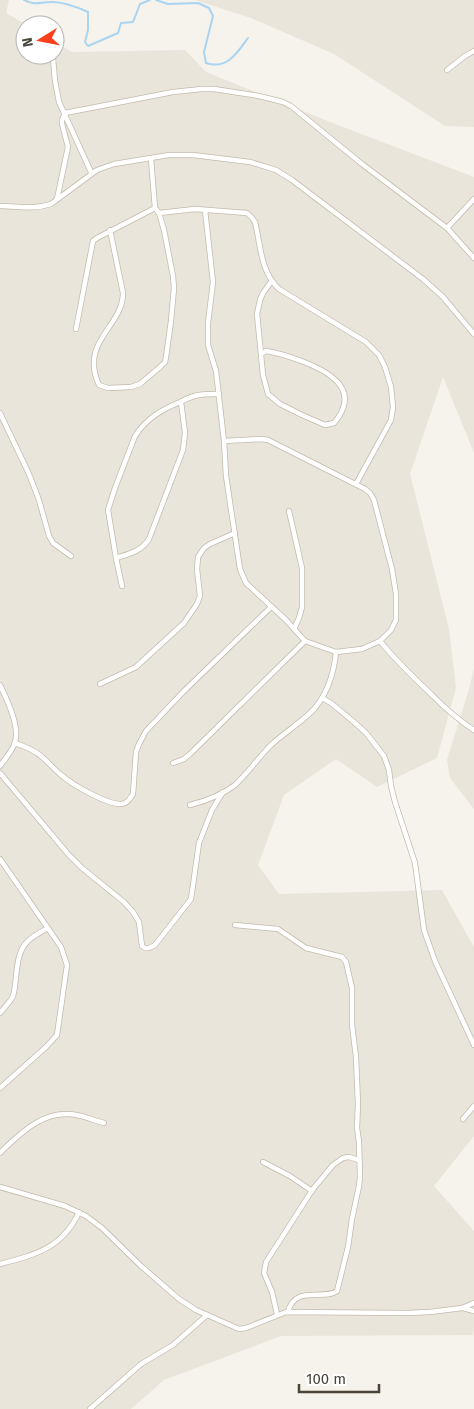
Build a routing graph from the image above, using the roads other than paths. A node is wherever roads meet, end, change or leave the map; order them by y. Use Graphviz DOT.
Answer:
graph roads {
  1 [pos="474,51"];
  2 [pos="54,65"];
  3 [pos="447,70"];
  4 [pos="65,113"];
  5 [pos="151,159"];
  6 [pos="91,172"];
  7 [pos="57,199"];
  8 [pos="474,199"];
  9 [pos="0,206"];
  10 [pos="155,208"];
  11 [pos="205,210"];
  12 [pos="159,212"];
  13 [pos="447,228"];
  14 [pos="110,230"];
  15 [pos="474,258"];
  16 [pos="271,282"];
  17 [pos="76,328"];
  18 [pos="474,334"];
  19 [pos="261,354"];
  20 [pos="219,394"];
  21 [pos="180,402"];
  22 [pos="0,414"];
  23 [pos="224,442"];
  24 [pos="356,484"];
  25 [pos="289,511"];
  26 [pos="235,533"];
  27 [pos="70,556"];
  28 [pos="116,558"];
  29 [pos="122,586"];
  30 [pos="271,607"];
  31 [pos="294,629"];
  32 [pos="305,641"];
  33 [pos="380,641"];
  34 [pos="336,652"];
  35 [pos="100,684"];
  36 [pos="0,685"];
  37 [pos="322,698"];
  38 [pos="474,730"];
  39 [pos="15,743"];
  40 [pos="173,763"];
  41 [pos="0,766"];
  42 [pos="0,773"];
  43 [pos="223,792"];
  44 [pos="190,806"];
  45 [pos="0,859"];
  46 [pos="235,925"];
  47 [pos="48,928"];
  48 [pos="0,1013"];
  49 [pos="474,1045"];
  50 [pos="0,1088"];
  51 [pos="474,1106"];
  52 [pos="463,1119"];
  53 [pos="104,1123"];
  54 [pos="0,1153"];
  55 [pos="358,1160"];
  56 [pos="263,1162"];
  57 [pos="0,1187"];
  58 [pos="312,1191"];
  59 [pos="79,1212"];
  60 [pos="0,1264"];
  61 [pos="474,1303"];
  62 [pos="462,1308"];
  63 [pos="474,1311"];
  64 [pos="288,1312"];
  65 [pos="277,1314"];
  66 [pos="207,1315"];
  67 [pos="90,1409"];
  1 -- 3 [label="street"];
  2 -- 4 [label="street"];
  4 -- 6 [label="street"];
  4 -- 7 [label="street"];
  4 -- 13 [label="street"];
  5 -- 6 [label="street"];
  5 -- 10 [label="street"];
  5 -- 18 [label="street"];
  6 -- 7 [label="street"];
  7 -- 9 [label="street"];
  8 -- 13 [label="street"];
  10 -- 12 [label="street"];
  10 -- 14 [label="street"];
  11 -- 12 [label="street"];
  11 -- 16 [label="street"];
  11 -- 20 [label="street"];
  12 -- 14 [label="street"];
  13 -- 15 [label="street"];
  14 -- 17 [label="street"];
  16 -- 19 [label="street"];
  16 -- 24 [label="street"];
  19 -- 19 [label="street"];
  20 -- 21 [label="street"];
  20 -- 23 [label="street"];
  21 -- 28 [label="street"];
  21 -- 28 [label="street"];
  22 -- 27 [label="street"];
  23 -- 24 [label="street"];
  23 -- 26 [label="street"];
  24 -- 33 [label="street"];
  25 -- 31 [label="street"];
  26 -- 30 [label="street"];
  26 -- 35 [label="street"];
  28 -- 29 [label="street"];
  30 -- 31 [label="street"];
  30 -- 39 [label="street"];
  31 -- 32 [label="street"];
  32 -- 34 [label="street"];
  32 -- 40 [label="street"];
  33 -- 34 [label="street"];
  33 -- 38 [label="street"];
  34 -- 37 [label="street"];
  36 -- 39 [label="street"];
  37 -- 43 [label="street"];
  37 -- 49 [label="street"];
  39 -- 41 [label="street"];
  42 -- 43 [label="street"];
  43 -- 44 [label="street"];
  45 -- 47 [label="street"];
  46 -- 55 [label="street"];
  47 -- 48 [label="street"];
  47 -- 50 [label="street"];
  51 -- 52 [label="street"];
  53 -- 54 [label="street"];
  55 -- 58 [label="street"];
  55 -- 64 [label="street"];
  56 -- 58 [label="street"];
  57 -- 59 [label="street"];
  58 -- 65 [label="street"];
  59 -- 60 [label="street"];
  59 -- 66 [label="street"];
  61 -- 62 [label="street"];
  62 -- 63 [label="street"];
  62 -- 64 [label="street"];
  64 -- 65 [label="street"];
  65 -- 66 [label="street"];
  66 -- 67 [label="street"];
}
